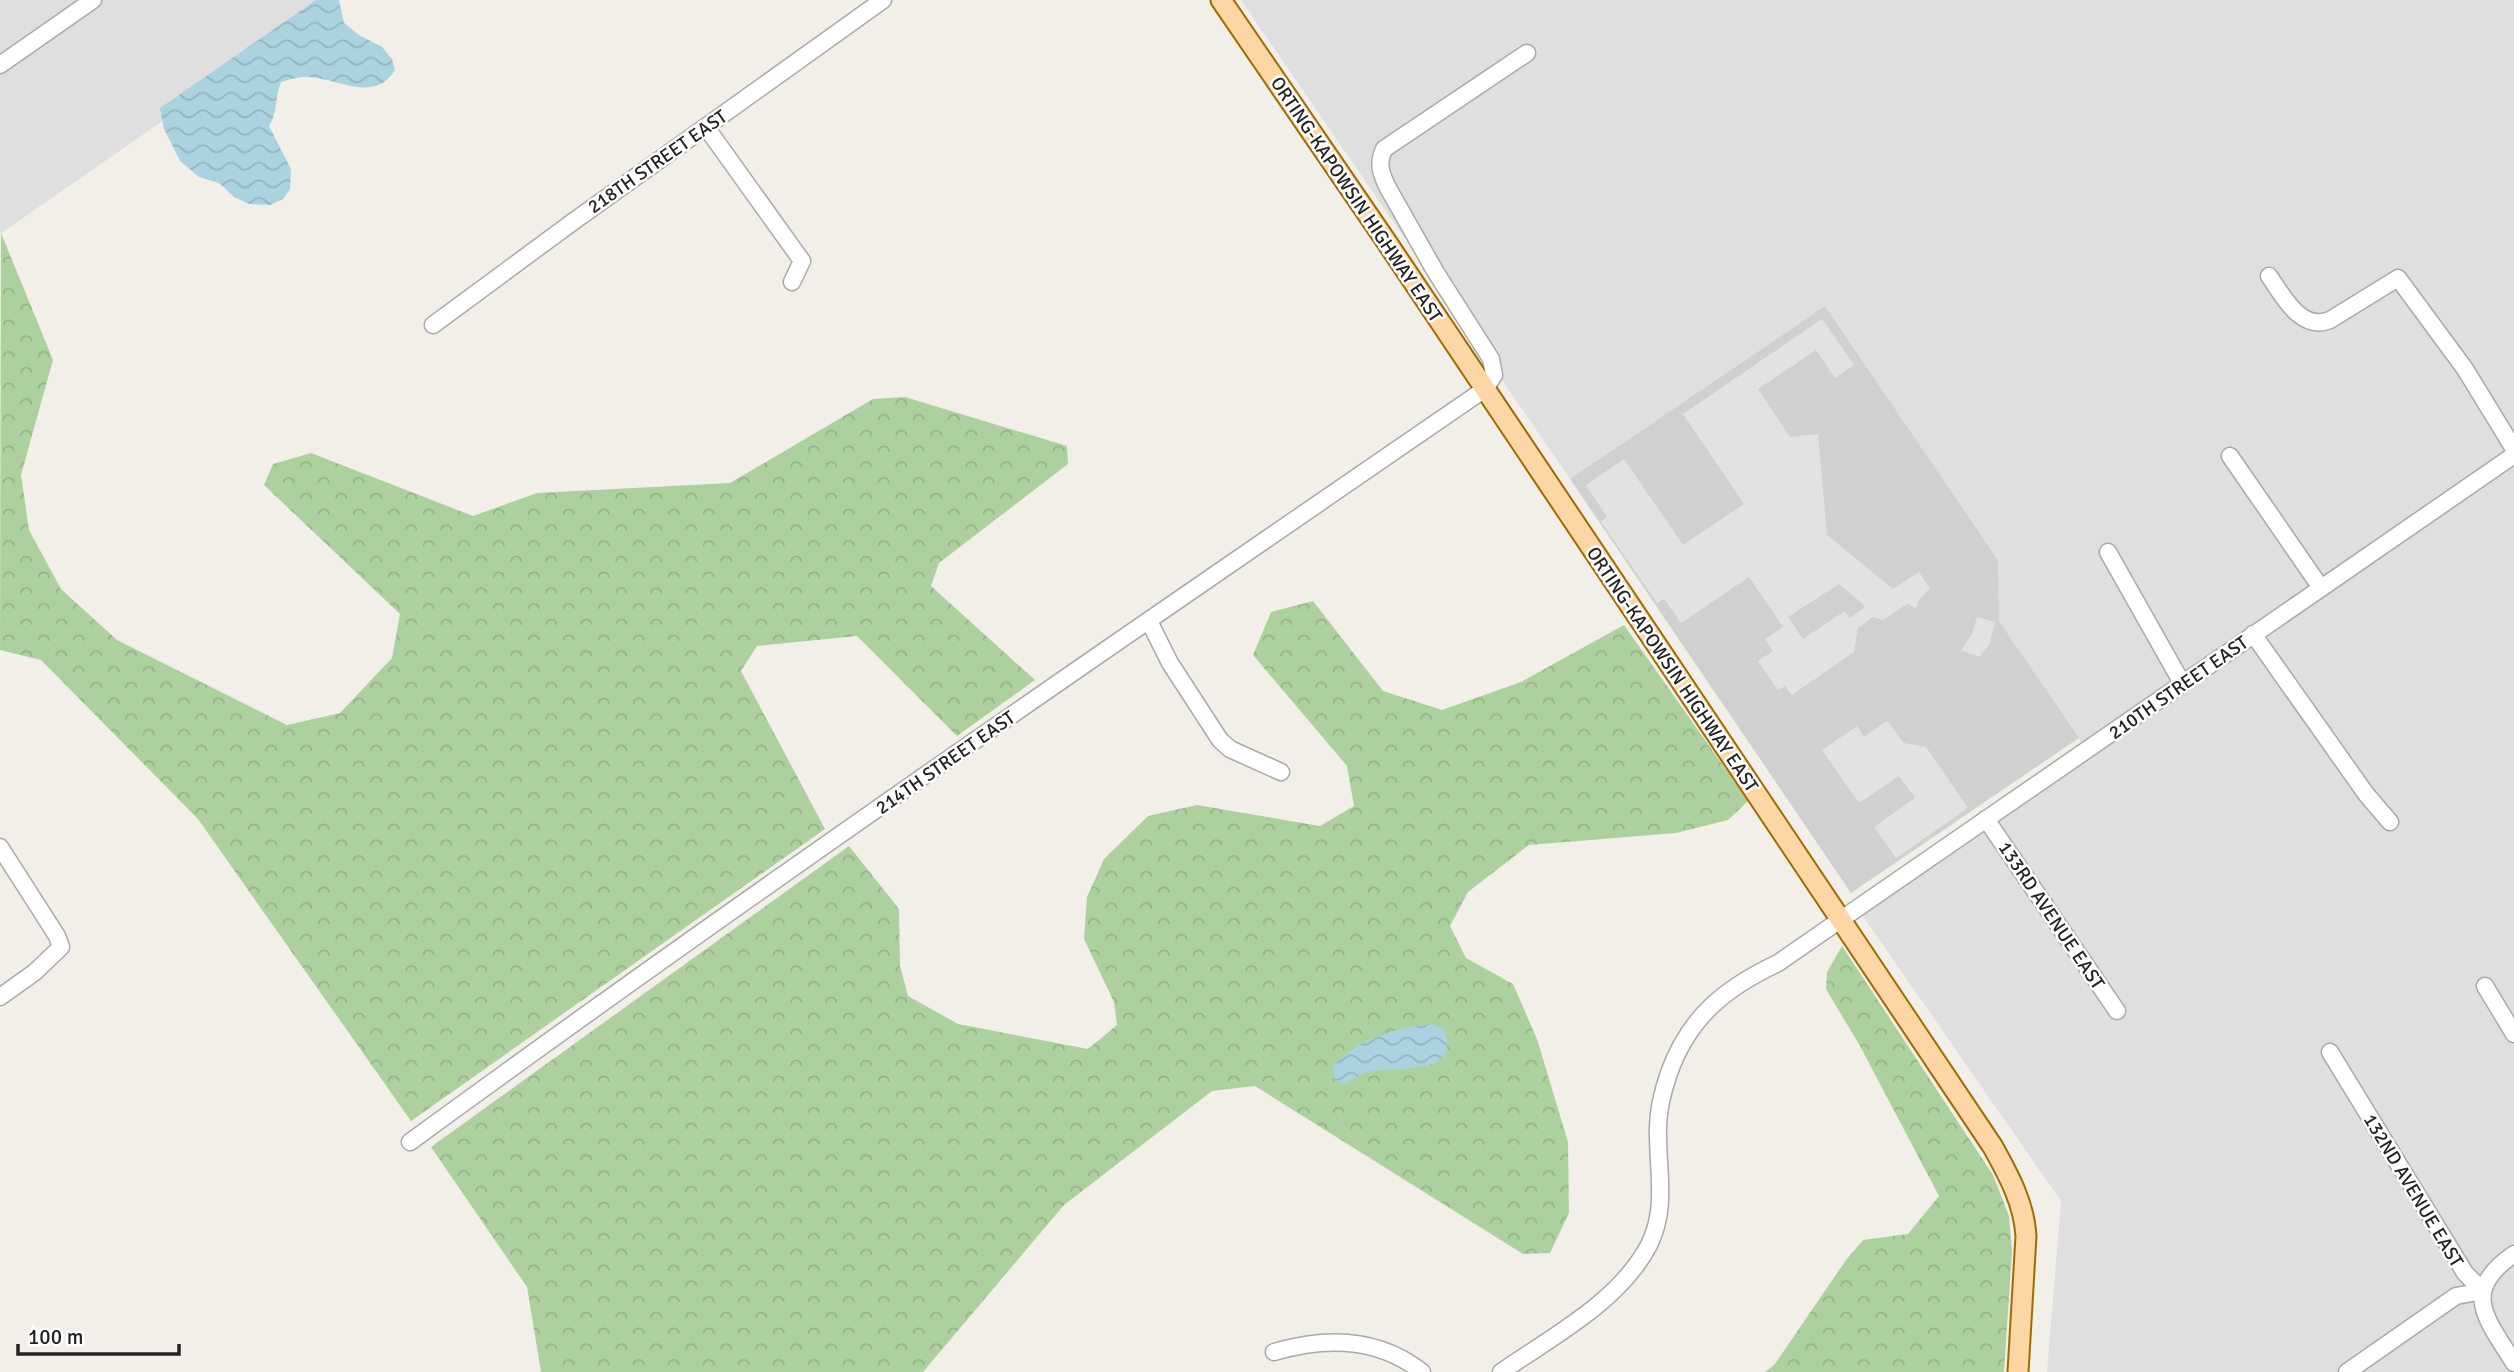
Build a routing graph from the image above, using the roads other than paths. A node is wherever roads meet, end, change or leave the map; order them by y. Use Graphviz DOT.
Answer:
graph roads {
  1 [pos="93,0"];
  2 [pos="883,0"];
  3 [pos="1221,0"];
  4 [pos="1527,53"];
  5 [pos="0,65"];
  6 [pos="706,127"];
  7 [pos="2269,276"];
  8 [pos="792,282"];
  9 [pos="433,325"];
  10 [pos="1485,390"];
  11 [pos="2514,449"];
  12 [pos="2514,455"];
  13 [pos="2230,456"];
  14 [pos="2108,552"];
  15 [pos="2321,588"];
  16 [pos="1149,621"];
  17 [pos="2253,634"];
  18 [pos="2182,683"];
  19 [pos="1281,772"];
  20 [pos="1986,819"];
  21 [pos="2390,822"];
  22 [pos="0,847"];
  23 [pos="1841,918"];
  24 [pos="2485,986"];
  25 [pos="0,997"];
  26 [pos="2117,1011"];
  27 [pos="2514,1034"];
  28 [pos="2330,1052"];
  29 [pos="410,1142"];
  30 [pos="2514,1254"];
  31 [pos="2483,1291"];
  32 [pos="1274,1352"];
  33 [pos="2514,1363"];
  34 [pos="1422,1372"];
  35 [pos="1501,1372"];
  36 [pos="2018,1372"];
  37 [pos="2347,1372"];
  1 -- 5 [label="street"];
  2 -- 6 [label="street, 218TH STREET EAST"];
  3 -- 10 [label="main road, ORTING-KAPOWSIN HIGHWAY EAST"];
  4 -- 10 [label="street"];
  6 -- 8 [label="street"];
  6 -- 9 [label="street, 218TH STREET EAST"];
  7 -- 11 [label="street"];
  10 -- 16 [label="street, 214TH STREET EAST"];
  10 -- 23 [label="main road, ORTING-KAPOWSIN HIGHWAY EAST"];
  12 -- 15 [label="street, 210TH STREET EAST"];
  13 -- 15 [label="street"];
  14 -- 18 [label="street"];
  15 -- 17 [label="street, 210TH STREET EAST"];
  16 -- 19 [label="street"];
  16 -- 29 [label="street, 214TH STREET EAST"];
  17 -- 18 [label="street, 210TH STREET EAST"];
  17 -- 21 [label="street"];
  18 -- 20 [label="street, 210TH STREET EAST"];
  20 -- 23 [label="street, 210TH STREET EAST"];
  20 -- 26 [label="street, 133RD AVENUE EAST"];
  22 -- 25 [label="street"];
  23 -- 35 [label="street, 210TH STREET EAST"];
  23 -- 36 [label="main road, ORTING-KAPOWSIN HIGHWAY EAST"];
  24 -- 27 [label="street"];
  28 -- 31 [label="street, 132ND AVENUE EAST"];
  30 -- 31 [label="street"];
  31 -- 33 [label="street, 132ND AVENUE EAST"];
  31 -- 37 [label="street"];
  32 -- 34 [label="street"];
}
